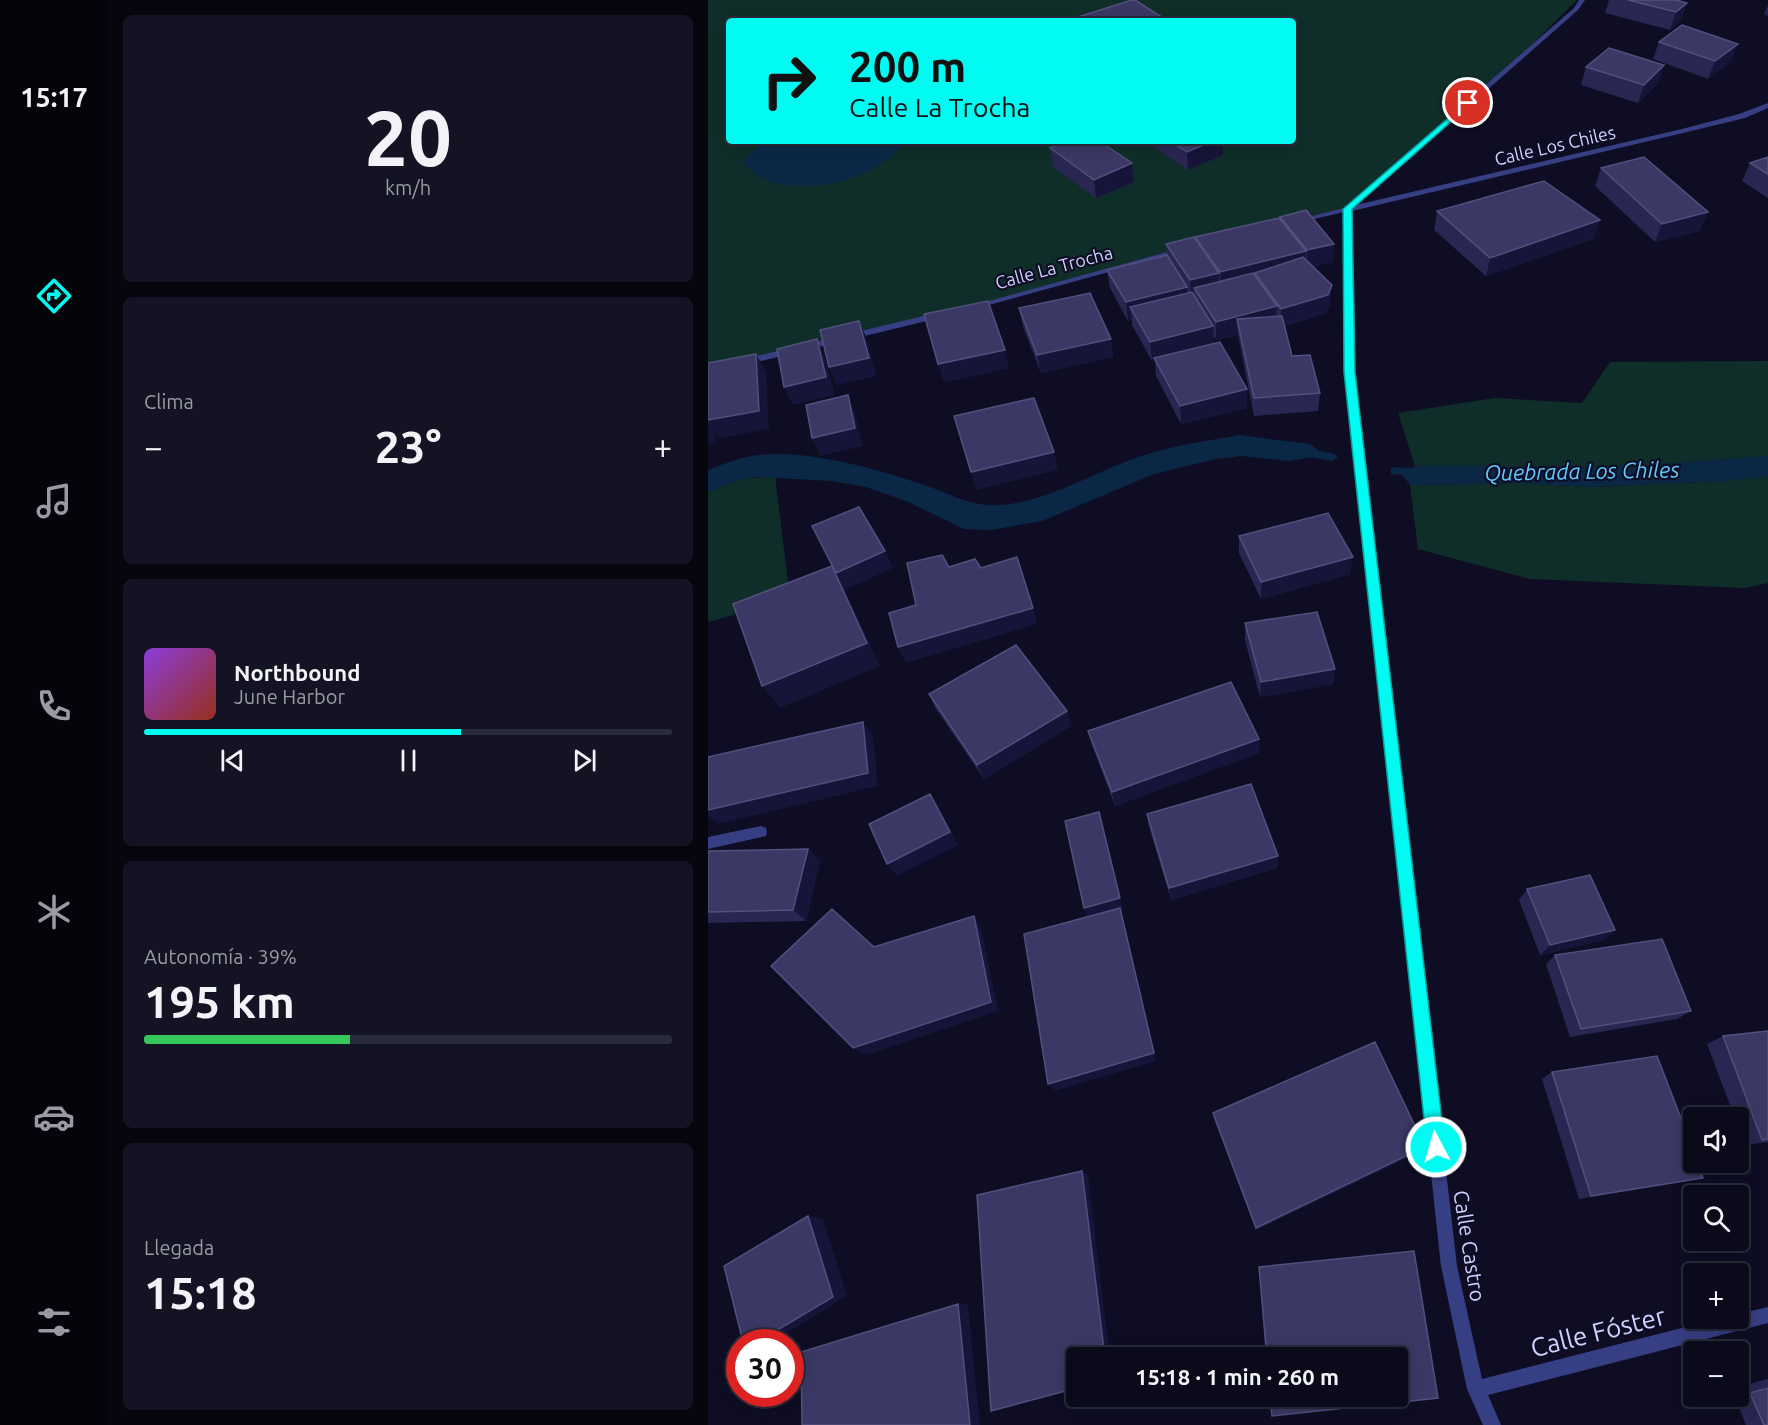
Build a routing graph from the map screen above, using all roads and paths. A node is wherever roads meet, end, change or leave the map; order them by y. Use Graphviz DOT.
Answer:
graph roads {
  1 [pos="1582,0"];
  2 [pos="1768,105"];
  3 [pos="1347,209"];
  4 [pos="1282,225"];
  5 [pos="1193,248"];
  6 [pos="970,307"];
  7 [pos="948,313"];
  8 [pos="730,365"];
  9 [pos="761,832"];
  10 [pos="708,843"];
  11 [pos="1768,1315"];
  12 [pos="1476,1389"];
  13 [pos="1492,1425"];
  1 -- 3 [label="street"];
  2 -- 3 [label="street, Calle Los Chiles"];
  3 -- 4 [label="street"];
  3 -- 12 [label="street, Calle Castro"];
  5 -- 6 [label="street, Calle La Trocha"];
  7 -- 8 [label="street"];
  9 -- 10 [label="street"];
  11 -- 12 [label="street, Calle Fóster"];
  12 -- 13 [label="street, Calle Castro"];
}
